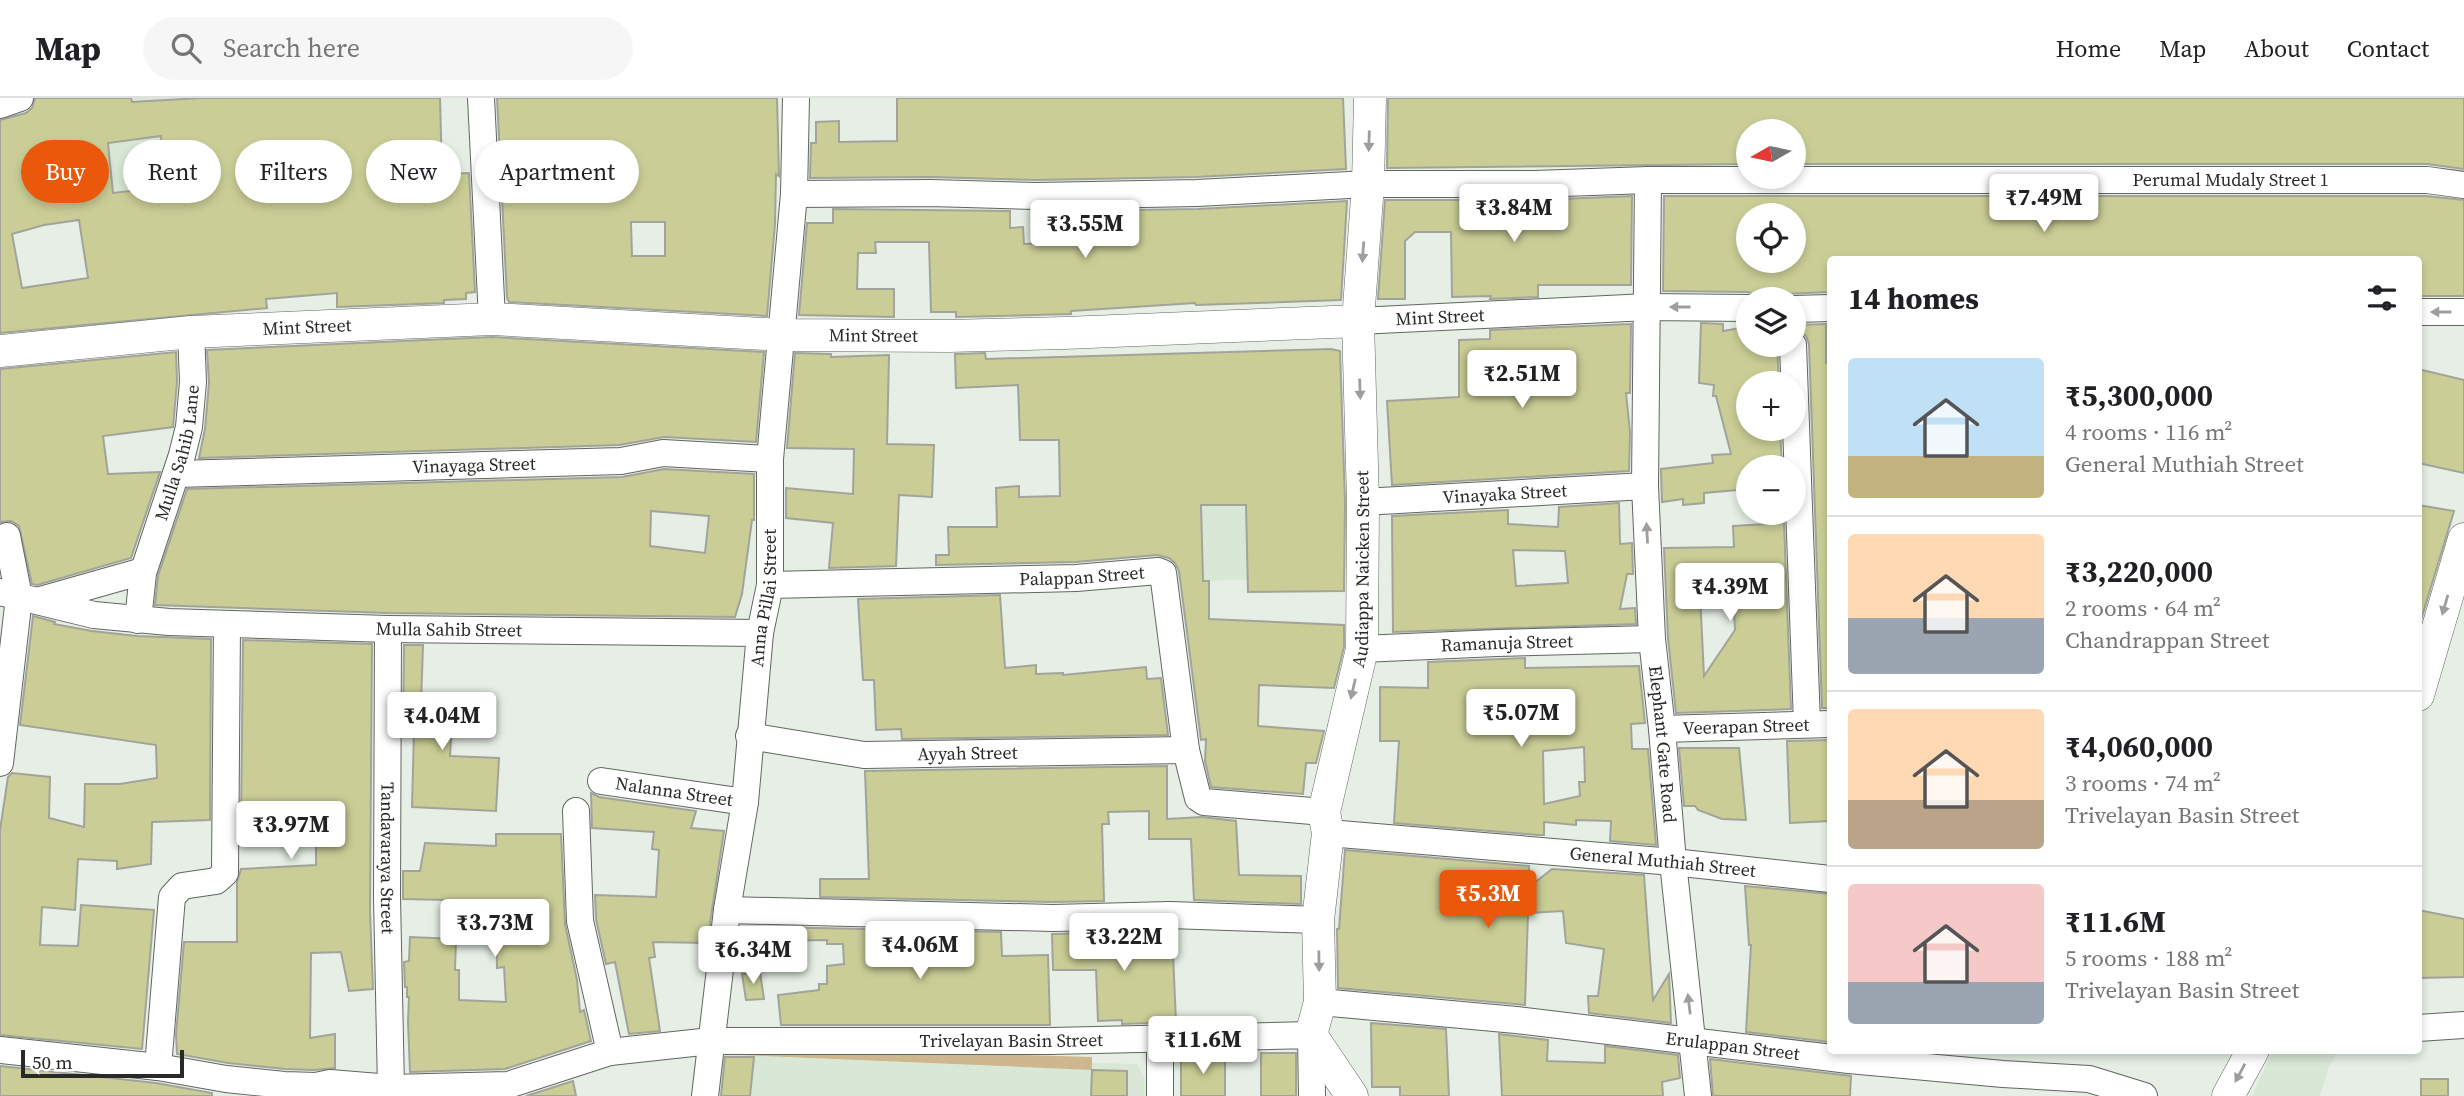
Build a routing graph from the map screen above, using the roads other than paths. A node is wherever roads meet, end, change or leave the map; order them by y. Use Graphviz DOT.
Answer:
graph roads {
  1 [pos="20,98"];
  2 [pos="481,98"];
  3 [pos="796,98"];
  4 [pos="1370,98"];
  5 [pos="0,106"];
  6 [pos="1648,180"];
  7 [pos="1368,184"];
  8 [pos="2464,185"];
  9 [pos="794,194"];
  10 [pos="1648,307"];
  11 [pos="1736,308"];
  12 [pos="1827,308"];
  13 [pos="1806,309"];
  14 [pos="2422,312"];
  15 [pos="2464,312"];
  16 [pos="492,319"];
  17 [pos="1359,321"];
  18 [pos="191,332"];
  19 [pos="783,335"];
  20 [pos="0,351"];
  21 [pos="1794,357"];
  22 [pos="770,459"];
  23 [pos="176,474"];
  24 [pos="1645,486"];
  25 [pos="1363,502"];
  26 [pos="7,536"];
  27 [pos="2462,555"];
  28 [pos="143,571"];
  29 [pos="770,584"];
  30 [pos="18,597"];
  31 [pos="138,620"];
  32 [pos="228,625"];
  33 [pos="388,629"];
  34 [pos="760,633"];
  35 [pos="1652,639"];
  36 [pos="1362,649"];
  37 [pos="2422,682"];
  38 [pos="1819,724"];
  39 [pos="1662,729"];
  40 [pos="750,736"];
  41 [pos="1186,750"];
  42 [pos="0,763"];
  43 [pos="601,781"];
  44 [pos="745,802"];
  45 [pos="576,811"];
  46 [pos="1326,823"];
  47 [pos="1672,862"];
  48 [pos="1827,880"];
  49 [pos="727,910"];
  50 [pos="1318,920"];
  51 [pos="1320,1002"];
  52 [pos="2464,1025"];
  53 [pos="2422,1028"];
  54 [pos="1311,1035"];
  55 [pos="1160,1039"];
  56 [pos="711,1041"];
  57 [pos="1694,1041"];
  58 [pos="0,1050"];
  59 [pos="610,1052"];
  60 [pos="2251,1054"];
  61 [pos="158,1067"];
  62 [pos="226,1088"];
  63 [pos="391,1088"];
  64 [pos="705,1096"];
  65 [pos="1160,1096"];
  66 [pos="1312,1096"];
  67 [pos="1352,1096"];
  68 [pos="1698,1096"];
  69 [pos="2144,1096"];
  70 [pos="2228,1096"];
  1 -- 5 [label="street"];
  2 -- 16 [label="street"];
  3 -- 9 [label="street, Anna Pillai Street"];
  4 -- 7 [label="street, Audiappa Naicken Street, one-way"];
  6 -- 7 [label="street, Perumal Mudaly Street 1"];
  6 -- 8 [label="street, Perumal Mudaly Street 1"];
  6 -- 10 [label="street, Elephant Gate Road"];
  7 -- 9 [label="street, Perumal Mudaly Street 1"];
  7 -- 17 [label="street, Audiappa Naicken Street, one-way"];
  9 -- 19 [label="street, Anna Pillai Street"];
  11 -- 10 [label="street, Mint Street, one-way"];
  10 -- 17 [label="street, Mint Street"];
  10 -- 24 [label="street, Elephant Gate Road"];
  12 -- 13 [label="street"];
  15 -- 14 [label="street, one-way"];
  16 -- 18 [label="street, Mint Street"];
  16 -- 19 [label="street, Mint Street"];
  17 -- 19 [label="street, Mint Street"];
  17 -- 25 [label="street, Audiappa Naicken Street, one-way"];
  18 -- 20 [label="street, Mint Street"];
  18 -- 23 [label="street, Mulla Sahib Lane"];
  19 -- 22 [label="street, Anna Pillai Street"];
  21 -- 38 [label="street"];
  22 -- 23 [label="street, Vinayaga Street"];
  22 -- 29 [label="street, Anna Pillai Street"];
  23 -- 28 [label="street, Mulla Sahib Lane"];
  24 -- 25 [label="street, Vinayaka Street"];
  35 -- 24 [label="street, Elephant Gate Road, one-way"];
  25 -- 36 [label="street, Audiappa Naicken Street"];
  26 -- 30 [label="street"];
  27 -- 37 [label="street, one-way"];
  28 -- 30 [label="street"];
  28 -- 31 [label="street, Mulla Sahib Lane"];
  29 -- 34 [label="street, Anna Pillai Street"];
  29 -- 41 [label="street, Palappan Street"];
  30 -- 31 [label="street, Mulla Sahib Street"];
  30 -- 42 [label="street"];
  31 -- 32 [label="street, Mulla Sahib Street"];
  32 -- 33 [label="street, Mulla Sahib Street"];
  32 -- 61 [label="street"];
  33 -- 34 [label="street, Mulla Sahib Street"];
  33 -- 63 [label="street, Tandavaraya Street"];
  34 -- 40 [label="street, Anna Pillai Street"];
  35 -- 36 [label="street, Ramanuja Street"];
  35 -- 39 [label="street, Elephant Gate Road"];
  36 -- 46 [label="street, Audiappa Naicken Street, one-way"];
  38 -- 39 [label="street, Veerapan Street"];
  39 -- 47 [label="street, Elephant Gate Road"];
  40 -- 41 [label="street, Ayyah Street"];
  40 -- 44 [label="street, Anna Pillai Street"];
  41 -- 46 [label="street, Palappan Street"];
  43 -- 44 [label="street, Nalanna Street"];
  44 -- 49 [label="street, Anna Pillai Street"];
  45 -- 59 [label="street"];
  46 -- 47 [label="street, General Muthiah Street"];
  46 -- 50 [label="street, Audiappa Naicken Street"];
  47 -- 48 [label="street, General Muthiah Street"];
  57 -- 47 [label="street, Elephant Gate Road, one-way"];
  49 -- 50 [label="street"];
  49 -- 56 [label="street, Anna Pillai Street"];
  50 -- 51 [label="street, Audiappa Naicken Street, one-way"];
  51 -- 54 [label="street, Audiappa Naicken Street"];
  51 -- 57 [label="street, Erulappan Street"];
  52 -- 53 [label="street"];
  54 -- 55 [label="street, Trivelayan Basin Street"];
  54 -- 66 [label="street"];
  54 -- 67 [label="street"];
  55 -- 56 [label="street, Trivelayan Basin Street"];
  55 -- 65 [label="street"];
  56 -- 59 [label="street, Trivelayan Basin Street"];
  56 -- 64 [label="street, Anna Pillai Street"];
  57 -- 68 [label="street, Elephant Gate Road"];
  57 -- 69 [label="street, Erulappan Street"];
  58 -- 61 [label="street, Trivelayan Basin Street"];
  59 -- 63 [label="street, Trivelayan Basin Street"];
  60 -- 70 [label="street, one-way"];
  61 -- 62 [label="street, Trivelayan Basin Street"];
  62 -- 63 [label="street, Trivelayan Basin Street"];
}
